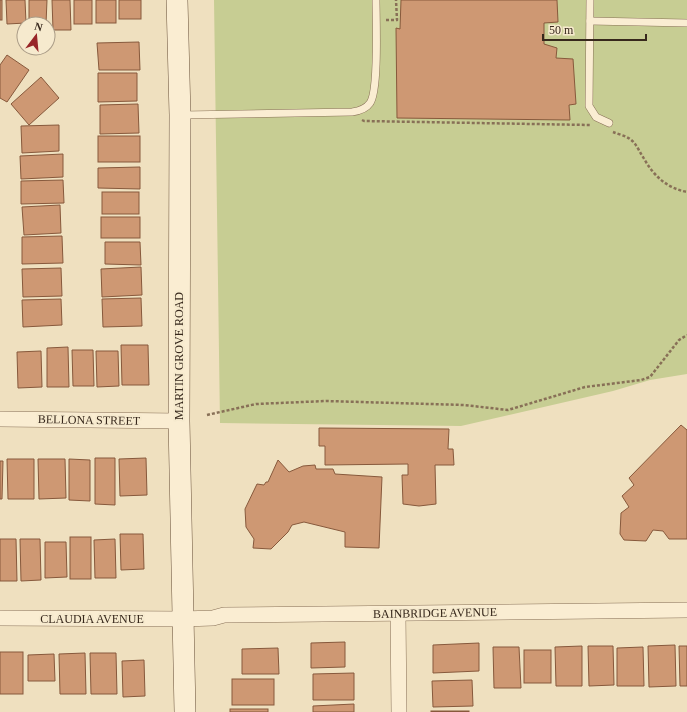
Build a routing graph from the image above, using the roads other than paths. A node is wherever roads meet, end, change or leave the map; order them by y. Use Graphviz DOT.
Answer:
graph roads {
  1 [pos="178,0"];
  2 [pos="376,0"];
  3 [pos="590,0"];
  4 [pos="590,21"];
  5 [pos="687,23"];
  6 [pos="180,115"];
  7 [pos="606,125"];
  8 [pos="0,419"];
  9 [pos="179,421"];
  10 [pos="687,610"];
  11 [pos="398,614"];
  12 [pos="0,618"];
  13 [pos="184,619"];
  14 [pos="185,712"];
  15 [pos="399,712"];
  1 -- 6 [label="street, MARTIN GROVE ROAD"];
  2 -- 6 [label="lane"];
  3 -- 4 [label="lane"];
  4 -- 5 [label="lane"];
  4 -- 7 [label="lane"];
  6 -- 9 [label="street, MARTIN GROVE ROAD"];
  8 -- 9 [label="street, BELLONA STREET"];
  9 -- 13 [label="street, MARTIN GROVE ROAD"];
  10 -- 11 [label="street, BAINBRIDGE AVENUE"];
  11 -- 13 [label="street, BAINBRIDGE AVENUE"];
  11 -- 15 [label="street"];
  12 -- 13 [label="street, CLAUDIA AVENUE"];
  13 -- 14 [label="street, MARTIN GROVE ROAD"];
}
